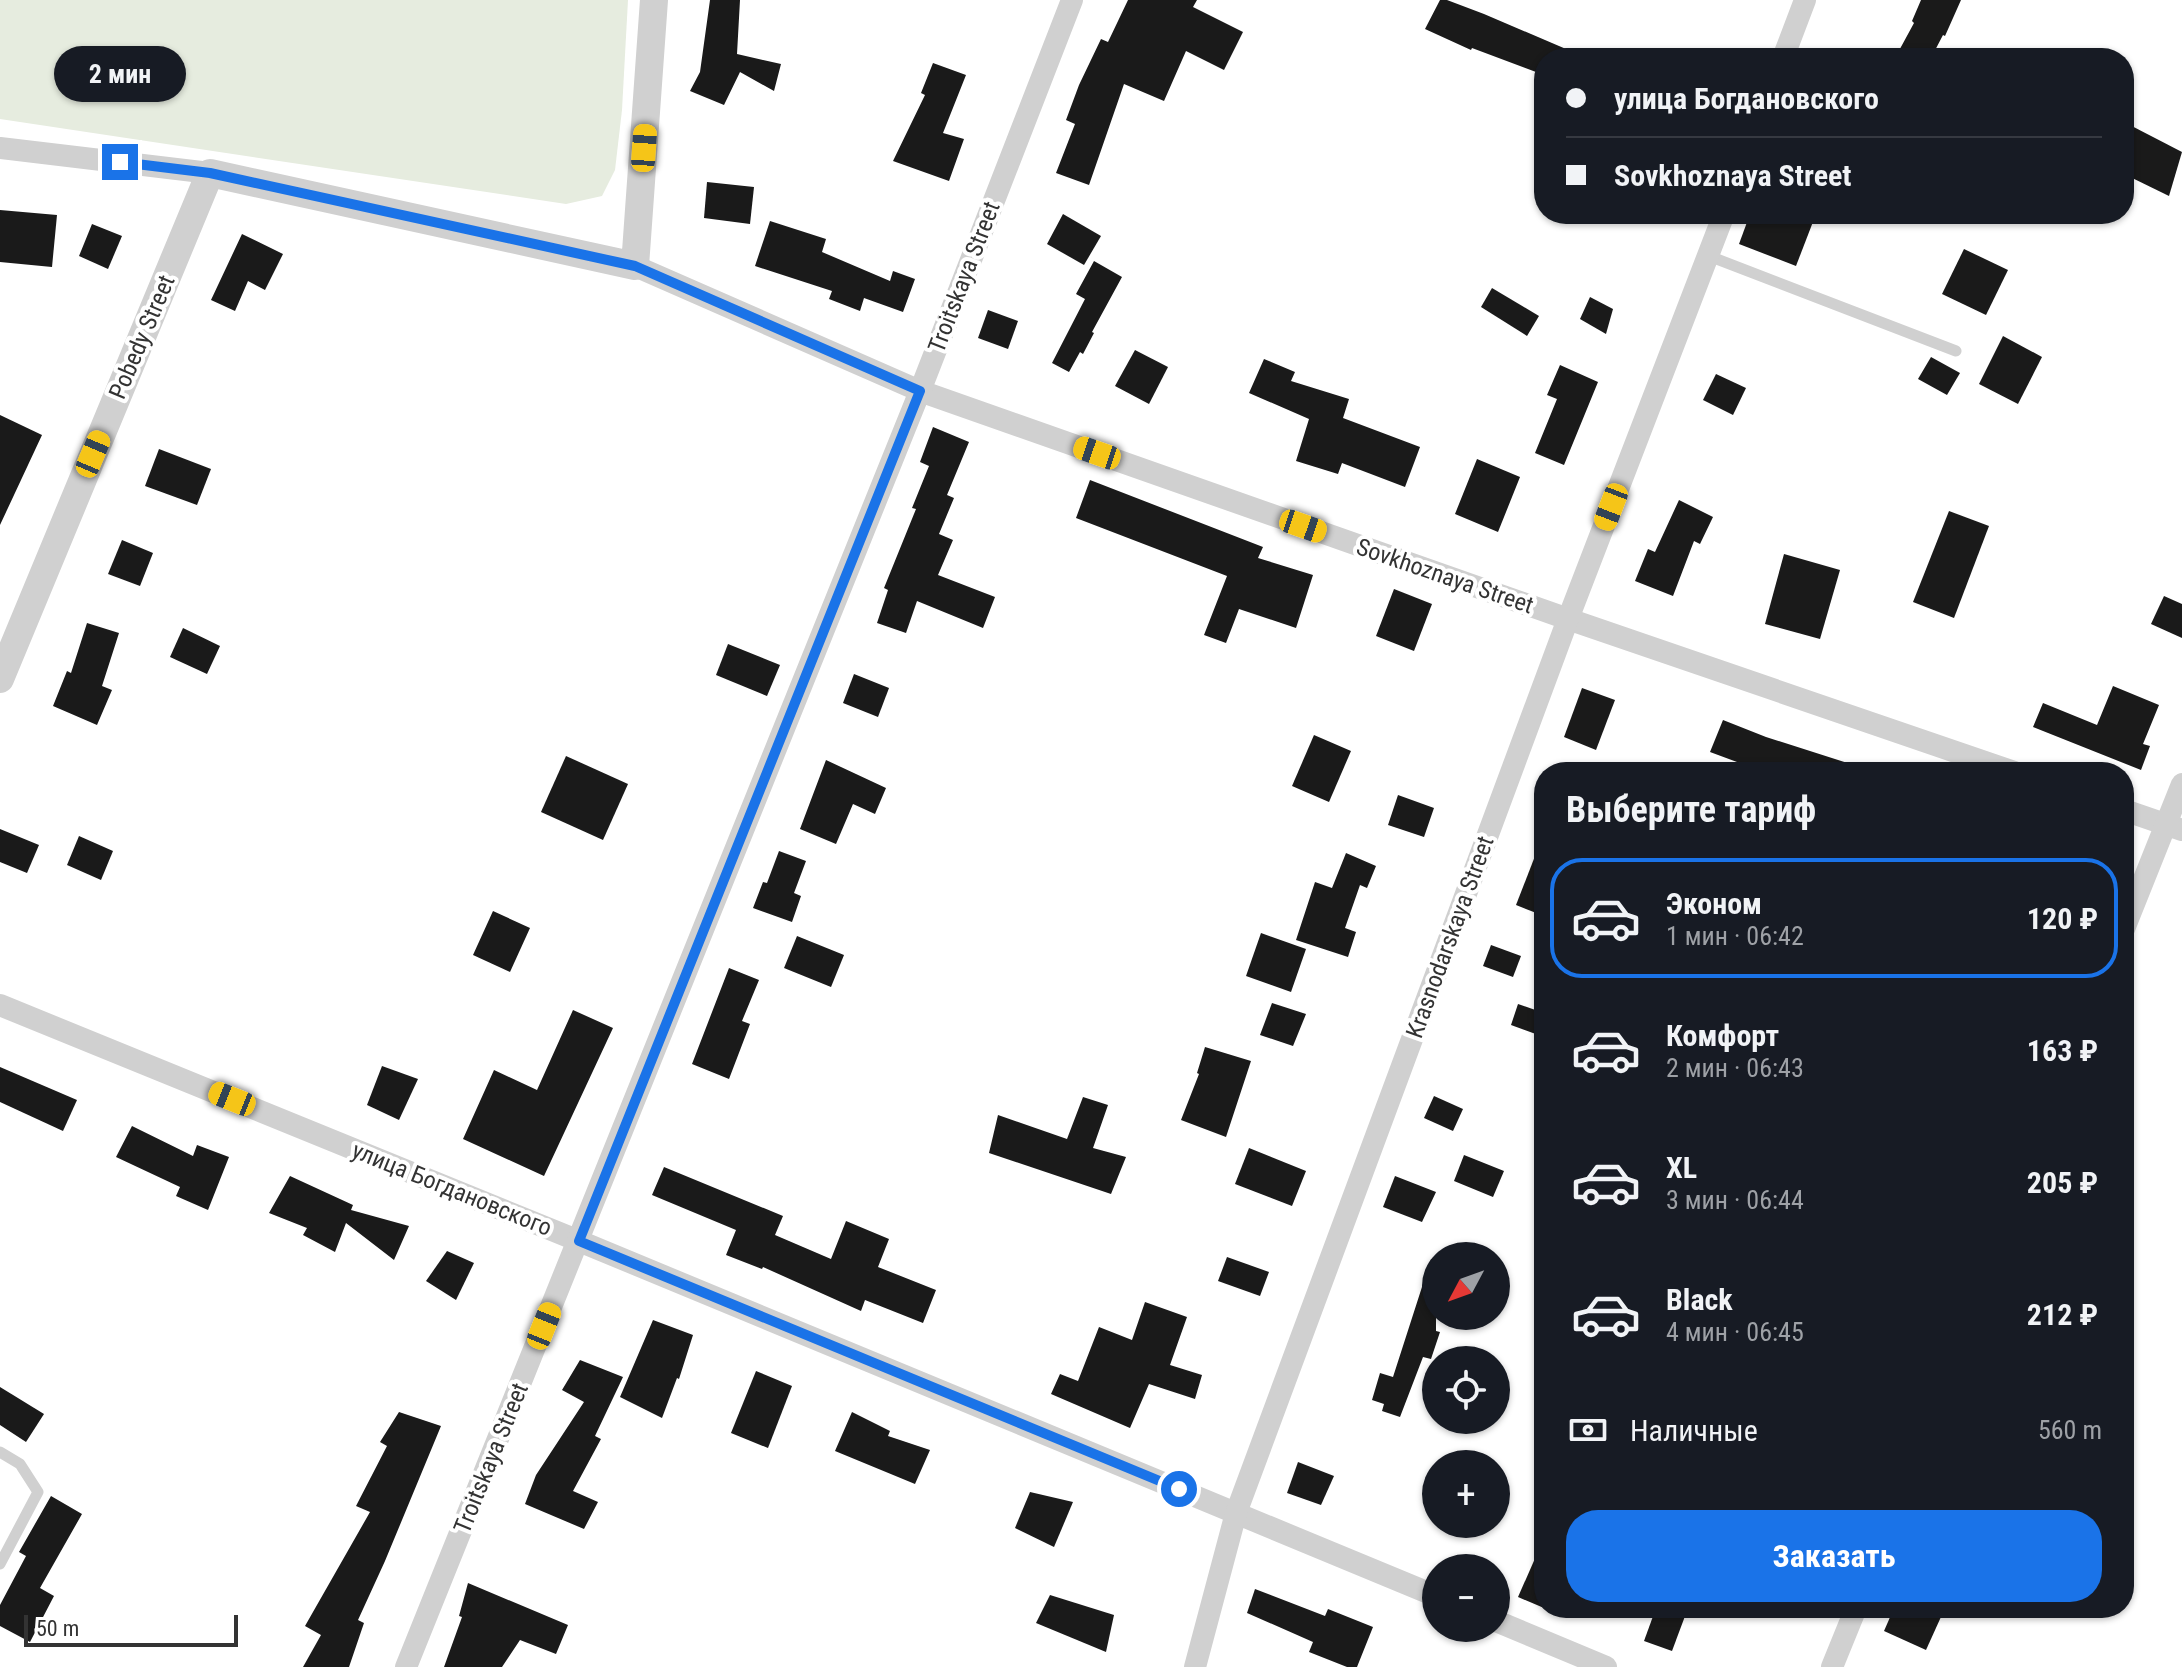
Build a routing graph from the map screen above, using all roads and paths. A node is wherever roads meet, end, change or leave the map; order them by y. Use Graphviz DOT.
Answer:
graph roads {
  1 [pos="654,0"];
  2 [pos="1072,0"];
  3 [pos="1805,0"];
  4 [pos="1787,48"];
  5 [pos="0,148"];
  6 [pos="210,173"];
  7 [pos="1720,224"];
  8 [pos="1709,256"];
  9 [pos="635,266"];
  10 [pos="1956,351"];
  11 [pos="920,391"];
  12 [pos="1568,619"];
  13 [pos="0,679"];
  14 [pos="1985,762"];
  15 [pos="2182,784"];
  16 [pos="2134,813"];
  17 [pos="2174,827"];
  18 [pos="2134,909"];
  19 [pos="0,1005"];
  20 [pos="579,1241"];
  21 [pos="0,1452"];
  22 [pos="1236,1513"];
  23 [pos="0,1564"];
  24 [pos="1422,1590"];
  25 [pos="1852,1618"];
  26 [pos="1510,1627"];
  27 [pos="406,1667"];
  28 [pos="1195,1667"];
  29 [pos="1606,1667"];
  30 [pos="1832,1667"];
  1 -- 9 [label="street"];
  2 -- 11 [label="street, Troitskaya Street"];
  3 -- 4 [label="street"];
  5 -- 6 [label="street, Sovkhoznaya Street"];
  6 -- 9 [label="street, Sovkhoznaya Street"];
  6 -- 13 [label="street, Pobedy Street"];
  7 -- 8 [label="street, Krasnodarskaya Street"];
  8 -- 10 [label="lane"];
  8 -- 12 [label="street, Krasnodarskaya Street"];
  9 -- 11 [label="street, Sovkhoznaya Street"];
  11 -- 12 [label="street, Sovkhoznaya Street"];
  11 -- 20 [label="street, Troitskaya Street"];
  12 -- 14 [label="street, Sovkhoznaya Street"];
  12 -- 22 [label="street, Krasnodarskaya Street"];
  15 -- 17 [label="street"];
  16 -- 17 [label="street"];
  17 -- 18 [label="street"];
  19 -- 20 [label="street, улица Богдановского"];
  20 -- 22 [label="street, улица Богдановского"];
  20 -- 27 [label="street, Troitskaya Street"];
  21 -- 23 [label="lane"];
  22 -- 24 [label="street, улица Богдановского"];
  22 -- 28 [label="street, Krasnodarskaya Street"];
  25 -- 30 [label="street"];
  26 -- 29 [label="street"];
}
